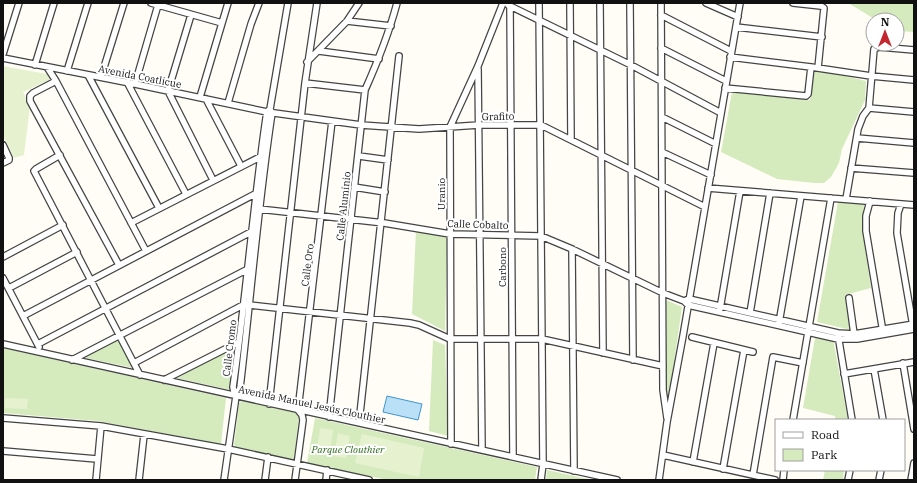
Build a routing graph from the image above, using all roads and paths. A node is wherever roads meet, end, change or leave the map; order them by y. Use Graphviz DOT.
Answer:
graph roads {
  1 [pos="19,3"];
  2 [pos="54,3"];
  3 [pos="88,3"];
  4 [pos="124,3"];
  5 [pos="151,3"];
  6 [pos="228,3"];
  7 [pos="259,3"];
  8 [pos="288,3"];
  9 [pos="317,3"];
  10 [pos="359,3"];
  11 [pos="397,3"];
  12 [pos="539,3"];
  13 [pos="570,3"];
  14 [pos="600,3"];
  15 [pos="630,3"];
  16 [pos="661,3"];
  17 [pos="707,3"];
  18 [pos="740,3"];
  19 [pos="793,3"];
  20 [pos="505,4"];
  21 [pos="158,5"];
  22 [pos="191,15"];
  23 [pos="661,15"];
  24 [pos="738,17"];
  25 [pos="539,20"];
  26 [pos="347,21"];
  27 [pos="222,23"];
  28 [pos="391,26"];
  29 [pos="736,27"];
  30 [pos="571,35"];
  31 [pos="822,37"];
  32 [pos="661,48"];
  33 [pos="600,50"];
  34 [pos="914,50"];
  35 [pos="319,51"];
  36 [pos="3,54"];
  37 [pos="731,54"];
  38 [pos="399,56"];
  39 [pos="3,58"];
  40 [pos="379,59"];
  41 [pos="307,62"];
  42 [pos="35,65"];
  43 [pos="631,65"];
  44 [pos="478,66"];
  45 [pos="47,67"];
  46 [pos="811,67"];
  47 [pos="818,68"];
  48 [pos="67,71"];
  49 [pos="88,75"];
  50 [pos="871,76"];
  51 [pos="101,77"];
  52 [pos="914,80"];
  53 [pos="56,81"];
  54 [pos="726,81"];
  55 [pos="128,82"];
  56 [pos="662,82"];
  57 [pos="305,83"];
  58 [pos="135,84"];
  59 [pos="725,88"];
  60 [pos="366,90"];
  61 [pos="168,91"];
  62 [pos="203,98"];
  63 [pos="228,103"];
  64 [pos="869,108"];
  65 [pos="270,112"];
  66 [pos="914,112"];
  67 [pos="721,113"];
  68 [pos="662,117"];
  69 [pos="302,118"];
  70 [pos="332,121"];
  71 [pos="510,124"];
  72 [pos="361,125"];
  73 [pos="479,125"];
  74 [pos="541,125"];
  75 [pos="450,127"];
  76 [pos="392,128"];
  77 [pos="857,138"];
  78 [pos="571,139"];
  79 [pos="914,143"];
  80 [pos="716,144"];
  81 [pos="3,145"];
  82 [pos="662,152"];
  83 [pos="60,155"];
  84 [pos="602,155"];
  85 [pos="359,156"];
  86 [pos="260,157"];
  87 [pos="388,160"];
  88 [pos="3,163"];
  89 [pos="241,166"];
  90 [pos="851,168"];
  91 [pos="632,171"];
  92 [pos="914,173"];
  93 [pos="711,175"];
  94 [pos="214,180"];
  95 [pos="662,186"];
  96 [pos="354,187"];
  97 [pos="708,188"];
  98 [pos="740,191"];
  99 [pos="385,192"];
  100 [pos="770,193"];
  101 [pos="186,194"];
  102 [pos="255,194"];
  103 [pos="801,196"];
  104 [pos="831,198"];
  105 [pos="846,199"];
  106 [pos="870,201"];
  107 [pos="901,204"];
  108 [pos="914,205"];
  109 [pos="705,207"];
  110 [pos="159,208"];
  111 [pos="259,209"];
  112 [pos="291,212"];
  113 [pos="321,215"];
  114 [pos="351,219"];
  115 [pos="131,223"];
  116 [pos="381,223"];
  117 [pos="63,226"];
  118 [pos="251,232"];
  119 [pos="450,234"];
  120 [pos="480,234"];
  121 [pos="511,235"];
  122 [pos="541,236"];
  123 [pos="572,249"];
  124 [pos="146,251"];
  125 [pos="77,252"];
  126 [pos="3,256"];
  127 [pos="603,264"];
  128 [pos="119,265"];
  129 [pos="248,268"];
  130 [pos="3,278"];
  131 [pos="632,278"];
  132 [pos="92,281"];
  133 [pos="9,288"];
  134 [pos="663,293"];
  135 [pos="849,298"];
  136 [pos="687,302"];
  137 [pos="243,305"];
  138 [pos="250,305"];
  139 [pos="105,308"];
  140 [pos="280,308"];
  141 [pos="720,310"];
  142 [pos="310,312"];
  143 [pos="750,313"];
  144 [pos="340,315"];
  145 [pos="23,316"];
  146 [pos="370,319"];
  147 [pos="779,323"];
  148 [pos="809,326"];
  149 [pos="914,326"];
  150 [pos="883,331"];
  151 [pos="808,332"];
  152 [pos="854,334"];
  153 [pos="120,335"];
  154 [pos="838,336"];
  155 [pos="692,337"];
  156 [pos="512,338"];
  157 [pos="450,339"];
  158 [pos="482,339"];
  159 [pos="542,339"];
  160 [pos="239,342"];
  161 [pos="714,343"];
  162 [pos="3,344"];
  163 [pos="38,344"];
  164 [pos="572,346"];
  165 [pos="744,350"];
  166 [pos="752,352"];
  167 [pos="42,353"];
  168 [pos="603,353"];
  169 [pos="72,360"];
  170 [pos="633,360"];
  171 [pos="914,362"];
  172 [pos="134,363"];
  173 [pos="802,363"];
  174 [pos="903,363"];
  175 [pos="663,366"];
  176 [pos="874,369"];
  177 [pos="844,374"];
  178 [pos="140,375"];
  179 [pos="164,380"];
  180 [pos="236,396"];
  181 [pos="269,404"];
  182 [pos="298,410"];
  183 [pos="316,414"];
  184 [pos="329,416"];
  185 [pos="3,418"];
  186 [pos="793,419"];
  187 [pos="852,419"];
  188 [pos="883,419"];
  189 [pos="303,420"];
  190 [pos="667,422"];
  191 [pos="359,423"];
  192 [pos="101,426"];
  193 [pos="914,430"];
  194 [pos="144,435"];
  195 [pos="451,444"];
  196 [pos="228,449"];
  197 [pos="482,450"];
  198 [pos="3,451"];
  199 [pos="663,455"];
  200 [pos="268,457"];
  201 [pos="513,457"];
  202 [pos="98,459"];
  203 [pos="693,462"];
  204 [pos="914,463"];
  205 [pos="297,464"];
  206 [pos="543,464"];
  207 [pos="723,468"];
  208 [pos="327,470"];
  209 [pos="574,470"];
  210 [pos="753,475"];
  211 [pos="357,479"];
  212 [pos="96,480"];
  213 [pos="139,480"];
  214 [pos="224,480"];
  215 [pos="265,480"];
  216 [pos="295,480"];
  217 [pos="326,480"];
  218 [pos="369,480"];
  219 [pos="541,480"];
  220 [pos="617,480"];
  221 [pos="658,480"];
  222 [pos="775,480"];
  223 [pos="911,480"];
  1 -- 36 [label="street"];
  2 -- 42 [label="street"];
  3 -- 48 [label="street"];
  4 -- 51 [label="street"];
  5 -- 21 [label="street"];
  6 -- 27 [label="street"];
  7 -- 63 [label="street"];
  8 -- 65 [label="street, Calle Cromo"];
  9 -- 41 [label="street"];
  10 -- 26 [label="street"];
  11 -- 28 [label="street, Calle Aluminio"];
  12 -- 25 [label="street"];
  13 -- 30 [label="street"];
  14 -- 33 [label="street"];
  15 -- 43 [label="street"];
  16 -- 23 [label="street"];
  17 -- 24 [label="street"];
  18 -- 24 [label="street"];
  19 -- 31 [label="street"];
  20 -- 25 [label="street"];
  20 -- 44 [label="street, Uranio"];
  20 -- 71 [label="street, Carbono"];
  21 -- 22 [label="street"];
  21 -- 58 [label="street"];
  22 -- 27 [label="street"];
  22 -- 61 [label="street"];
  23 -- 32 [label="street"];
  23 -- 37 [label="street"];
  24 -- 29 [label="street"];
  25 -- 30 [label="street"];
  25 -- 74 [label="street"];
  26 -- 28 [label="street"];
  26 -- 35 [label="street"];
  27 -- 62 [label="street"];
  28 -- 40 [label="street, Calle Aluminio"];
  29 -- 31 [label="street"];
  29 -- 37 [label="street"];
  30 -- 33 [label="street"];
  30 -- 78 [label="street"];
  31 -- 47 [label="street"];
  32 -- 54 [label="street"];
  32 -- 56 [label="street"];
  33 -- 43 [label="street"];
  33 -- 84 [label="street"];
  34 -- 50 [label="street"];
  35 -- 40 [label="street"];
  35 -- 41 [label="street"];
  37 -- 46 [label="street"];
  37 -- 54 [label="street"];
  38 -- 76 [label="street"];
  39 -- 42 [label="street, Avenida Coatlicue"];
  40 -- 60 [label="street, Calle Aluminio"];
  41 -- 57 [label="street"];
  42 -- 45 [label="street, Avenida Coatlicue"];
  43 -- 56 [label="street"];
  43 -- 91 [label="street"];
  44 -- 73 [label="street"];
  44 -- 75 [label="street, Uranio"];
  45 -- 48 [label="street, Avenida Coatlicue"];
  45 -- 53 [label="street"];
  46 -- 47 [label="street"];
  46 -- 59 [label="street"];
  47 -- 50 [label="street"];
  48 -- 49 [label="street, Avenida Coatlicue"];
  49 -- 51 [label="street, Avenida Coatlicue"];
  49 -- 110 [label="street"];
  50 -- 52 [label="street"];
  50 -- 64 [label="street"];
  51 -- 55 [label="street, Avenida Coatlicue"];
  53 -- 83 [label="street"];
  53 -- 115 [label="street"];
  54 -- 59 [label="street"];
  55 -- 58 [label="street, Avenida Coatlicue"];
  55 -- 101 [label="street"];
  56 -- 67 [label="street"];
  56 -- 68 [label="street"];
  57 -- 60 [label="street"];
  57 -- 69 [label="street"];
  58 -- 61 [label="street, Avenida Coatlicue"];
  59 -- 67 [label="street"];
  60 -- 72 [label="street, Calle Aluminio"];
  61 -- 62 [label="street, Avenida Coatlicue"];
  61 -- 94 [label="street"];
  62 -- 63 [label="street, Avenida Coatlicue"];
  62 -- 89 [label="street"];
  63 -- 65 [label="street, Avenida Coatlicue"];
  64 -- 66 [label="street"];
  64 -- 77 [label="street"];
  65 -- 69 [label="street, Grafito"];
  65 -- 86 [label="street, Calle Cromo"];
  65 -- 111 [label="street, Calle Cromo"];
  67 -- 80 [label="street"];
  68 -- 80 [label="street"];
  68 -- 82 [label="street"];
  69 -- 70 [label="street, Grafito"];
  69 -- 112 [label="street"];
  70 -- 72 [label="street, Grafito"];
  70 -- 113 [label="street, Calle Oro"];
  71 -- 73 [label="street, Grafito"];
  71 -- 74 [label="street, Grafito"];
  71 -- 121 [label="street, Carbono"];
  72 -- 76 [label="street, Grafito"];
  72 -- 85 [label="street, Calle Aluminio"];
  73 -- 75 [label="street, Grafito"];
  73 -- 120 [label="street"];
  74 -- 78 [label="street, Grafito"];
  74 -- 122 [label="street"];
  75 -- 76 [label="street, Grafito"];
  75 -- 119 [label="street, Uranio"];
  76 -- 87 [label="street"];
  77 -- 79 [label="street"];
  77 -- 90 [label="street"];
  78 -- 84 [label="street, Grafito"];
  80 -- 93 [label="street"];
  81 -- 88 [label="street"];
  82 -- 93 [label="street"];
  82 -- 95 [label="street"];
  83 -- 117 [label="street"];
  83 -- 128 [label="street"];
  84 -- 91 [label="street, Grafito"];
  84 -- 127 [label="street"];
  85 -- 87 [label="street"];
  85 -- 96 [label="street, Calle Aluminio"];
  86 -- 89 [label="street"];
  86 -- 102 [label="street, Calle Cromo"];
  87 -- 99 [label="street"];
  89 -- 94 [label="street"];
  90 -- 92 [label="street"];
  90 -- 105 [label="street"];
  91 -- 95 [label="street, Grafito"];
  91 -- 131 [label="street"];
  93 -- 97 [label="street"];
  94 -- 101 [label="street"];
  95 -- 109 [label="street, Grafito"];
  95 -- 134 [label="street"];
  96 -- 99 [label="street"];
  96 -- 114 [label="street, Calle Aluminio"];
  97 -- 98 [label="street"];
  97 -- 109 [label="street"];
  98 -- 100 [label="street"];
  98 -- 141 [label="street"];
  99 -- 116 [label="street"];
  100 -- 103 [label="street"];
  100 -- 143 [label="street"];
  101 -- 110 [label="street"];
  102 -- 118 [label="street, Calle Cromo"];
  102 -- 124 [label="street"];
  103 -- 104 [label="street"];
  103 -- 147 [label="street"];
  104 -- 105 [label="street"];
  104 -- 148 [label="street"];
  105 -- 106 [label="street"];
  106 -- 107 [label="street"];
  106 -- 150 [label="street"];
  107 -- 108 [label="street"];
  107 -- 149 [label="street"];
  109 -- 136 [label="street"];
  110 -- 115 [label="street"];
  111 -- 112 [label="street, Calle Cobalto"];
  111 -- 138 [label="street, Calle Cromo"];
  112 -- 113 [label="street, Calle Cobalto"];
  112 -- 140 [label="street"];
  113 -- 114 [label="street, Calle Cobalto"];
  113 -- 142 [label="street, Calle Oro"];
  114 -- 116 [label="street, Calle Cobalto"];
  114 -- 144 [label="street, Calle Aluminio"];
  115 -- 124 [label="street"];
  116 -- 119 [label="street, Calle Cobalto"];
  116 -- 146 [label="street"];
  117 -- 125 [label="street"];
  117 -- 126 [label="street"];
  118 -- 129 [label="street, Calle Cromo"];
  118 -- 139 [label="street"];
  119 -- 120 [label="street, Calle Cobalto"];
  119 -- 157 [label="street, Uranio"];
  120 -- 121 [label="street, Calle Cobalto"];
  120 -- 158 [label="street"];
  121 -- 122 [label="street, Calle Cobalto"];
  121 -- 156 [label="street, Carbono"];
  122 -- 123 [label="street, Calle Cobalto"];
  122 -- 159 [label="street"];
  123 -- 127 [label="street, Calle Cobalto"];
  123 -- 164 [label="street"];
  124 -- 128 [label="street"];
  125 -- 132 [label="street"];
  125 -- 133 [label="street"];
  127 -- 131 [label="street, Calle Cobalto"];
  127 -- 168 [label="street"];
  128 -- 132 [label="street"];
  129 -- 137 [label="street, Calle Cromo"];
  129 -- 153 [label="street"];
  130 -- 133 [label="street"];
  131 -- 134 [label="street, Calle Cobalto"];
  131 -- 170 [label="street"];
  132 -- 139 [label="street"];
  132 -- 145 [label="street"];
  133 -- 145 [label="street"];
  134 -- 136 [label="street, Calle Cobalto"];
  134 -- 175 [label="street"];
  135 -- 152 [label="street"];
  136 -- 141 [label="street, Calle Cobalto"];
  136 -- 190 [label="street"];
  137 -- 138 [label="street"];
  137 -- 160 [label="street, Calle Cromo"];
  137 -- 172 [label="street"];
  138 -- 140 [label="street"];
  138 -- 180 [label="street, Calle Cromo"];
  139 -- 153 [label="street"];
  139 -- 163 [label="street"];
  140 -- 142 [label="street"];
  140 -- 181 [label="street"];
  141 -- 143 [label="street"];
  141 -- 147 [label="street"];
  142 -- 144 [label="street"];
  142 -- 182 [label="street, Calle Oro"];
  143 -- 147 [label="street"];
  144 -- 146 [label="street"];
  144 -- 184 [label="street, Calle Aluminio"];
  145 -- 163 [label="street"];
  146 -- 157 [label="street"];
  146 -- 191 [label="street"];
  147 -- 148 [label="street"];
  147 -- 151 [label="street"];
  148 -- 151 [label="street"];
  148 -- 154 [label="street"];
  149 -- 150 [label="street"];
  150 -- 152 [label="street"];
  150 -- 154 [label="street"];
  151 -- 154 [label="street"];
  151 -- 173 [label="street"];
  152 -- 154 [label="street"];
  153 -- 169 [label="street"];
  153 -- 172 [label="street"];
  154 -- 177 [label="street"];
  155 -- 161 [label="street"];
  156 -- 158 [label="street"];
  156 -- 159 [label="street"];
  156 -- 201 [label="street, Carbono"];
  157 -- 158 [label="street"];
  157 -- 195 [label="street, Uranio"];
  158 -- 197 [label="street"];
  159 -- 164 [label="street"];
  159 -- 206 [label="street"];
  160 -- 179 [label="street"];
  160 -- 180 [label="street, Calle Cromo"];
  161 -- 165 [label="street"];
  161 -- 203 [label="street"];
  162 -- 167 [label="street, Avenida Manuel Jesús Clouthier"];
  163 -- 167 [label="street"];
  164 -- 168 [label="street"];
  164 -- 209 [label="street"];
  165 -- 166 [label="street"];
  165 -- 207 [label="street"];
  167 -- 169 [label="street, Avenida Manuel Jesús Clouthier"];
  168 -- 170 [label="street"];
  169 -- 178 [label="street, Avenida Manuel Jesús Clouthier"];
  170 -- 175 [label="street"];
  171 -- 174 [label="street"];
  172 -- 178 [label="street"];
  173 -- 186 [label="street"];
  173 -- 210 [label="street"];
  174 -- 176 [label="street"];
  174 -- 193 [label="street"];
  175 -- 190 [label="street"];
  176 -- 177 [label="street"];
  176 -- 188 [label="street"];
  177 -- 187 [label="street"];
  178 -- 179 [label="street, Avenida Manuel Jesús Clouthier"];
  179 -- 180 [label="street, Avenida Manuel Jesús Clouthier"];
  180 -- 181 [label="street, Avenida Manuel Jesús Clouthier"];
  180 -- 196 [label="street"];
  181 -- 182 [label="street, Avenida Manuel Jesús Clouthier"];
  182 -- 183 [label="street, Avenida Manuel Jesús Clouthier"];
  182 -- 189 [label="street"];
  183 -- 184 [label="street, Avenida Manuel Jesús Clouthier"];
  183 -- 189 [label="street"];
  184 -- 191 [label="street, Avenida Manuel Jesús Clouthier"];
  185 -- 192 [label="street"];
  189 -- 205 [label="street"];
  190 -- 199 [label="street"];
  191 -- 195 [label="street, Avenida Manuel Jesús Clouthier"];
  192 -- 194 [label="street"];
  192 -- 202 [label="street"];
  194 -- 196 [label="street"];
  194 -- 213 [label="street"];
  195 -- 197 [label="street, Avenida Manuel Jesús Clouthier"];
  196 -- 200 [label="street"];
  196 -- 214 [label="street"];
  197 -- 201 [label="street, Avenida Manuel Jesús Clouthier"];
  198 -- 202 [label="street"];
  199 -- 203 [label="street"];
  199 -- 221 [label="street"];
  200 -- 205 [label="street"];
  200 -- 215 [label="street"];
  201 -- 206 [label="street, Avenida Manuel Jesús Clouthier"];
  202 -- 212 [label="street"];
  203 -- 207 [label="street"];
  204 -- 223 [label="street"];
  205 -- 208 [label="street"];
  205 -- 216 [label="street"];
  206 -- 209 [label="street, Avenida Manuel Jesús Clouthier"];
  206 -- 219 [label="street"];
  207 -- 210 [label="street"];
  208 -- 211 [label="street"];
  208 -- 217 [label="street"];
  209 -- 220 [label="street, Avenida Manuel Jesús Clouthier"];
  210 -- 222 [label="street"];
  211 -- 218 [label="street"];
}
